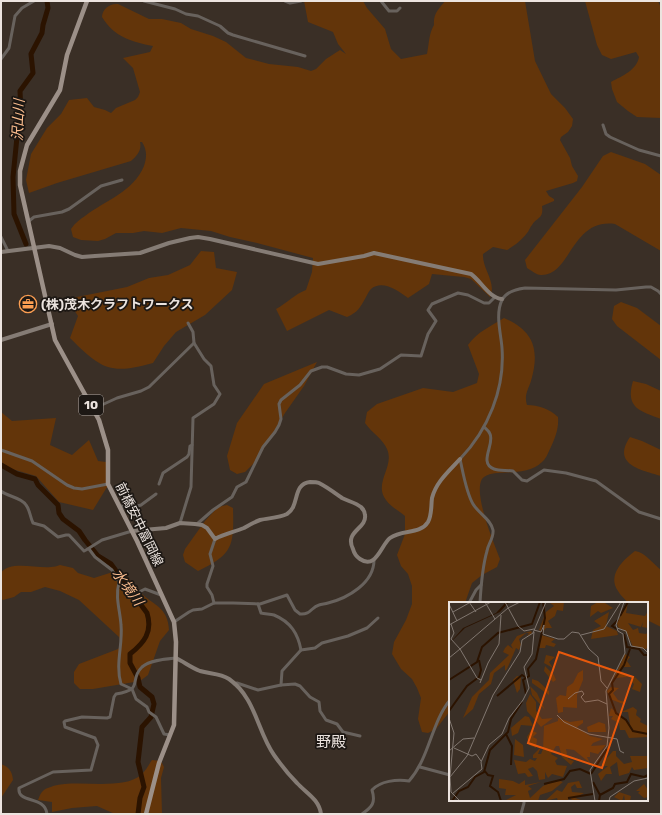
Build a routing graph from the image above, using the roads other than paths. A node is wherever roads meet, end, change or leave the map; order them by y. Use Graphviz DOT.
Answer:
graph roads {
  1 [pos="34,1"];
  2 [pos="87,1"];
  3 [pos="144,1"];
  4 [pos="285,1"];
  5 [pos="301,1"];
  6 [pos="382,2"];
  7 [pos="400,8"];
  8 [pos="305,56"];
  9 [pos="1,59"];
  10 [pos="603,125"];
  11 [pos="661,156"];
  12 [pos="122,180"];
  13 [pos="29,221"];
  14 [pos="1,237"];
  15 [pos="35,248"];
  16 [pos="8,251"];
  17 [pos="1,252"];
  18 [pos="661,294"];
  19 [pos="495,298"];
  20 [pos="502,299"];
  21 [pos="188,323"];
  22 [pos="52,324"];
  23 [pos="1,340"];
  24 [pos="194,342"];
  25 [pos="93,409"];
  26 [pos="484,427"];
  27 [pos="192,445"];
  28 [pos="1,450"];
  29 [pos="460,459"];
  30 [pos="108,484"];
  31 [pos="159,484"];
  32 [pos="1,491"];
  33 [pos="156,494"];
  34 [pos="119,506"];
  35 [pos="661,519"];
  36 [pos="180,523"];
  37 [pos="197,524"];
  38 [pos="132,531"];
  39 [pos="215,539"];
  40 [pos="89,549"];
  41 [pos="374,560"];
  42 [pos="119,582"];
  43 [pos="481,585"];
  44 [pos="162,595"];
  45 [pos="470,602"];
  46 [pos="480,602"];
  47 [pos="214,603"];
  48 [pos="258,604"];
  49 [pos="378,618"];
  50 [pos="174,622"];
  51 [pos="301,650"];
  52 [pos="176,658"];
  53 [pos="234,684"];
  54 [pos="281,685"];
  55 [pos="132,689"];
  56 [pos="449,702"];
  57 [pos="170,735"];
  58 [pos="360,736"];
  59 [pos="420,767"];
  60 [pos="449,775"];
  61 [pos="524,801"];
  62 [pos="47,814"];
  63 [pos="146,814"];
  64 [pos="320,814"];
  65 [pos="362,814"];
  66 [pos="521,814"];
  1 -- 9 [label="street"];
  2 -- 13 [label="main road, 前橋安中富岡線 / 10"];
  3 -- 8 [label="street"];
  4 -- 5 [label="street"];
  6 -- 7 [label="street"];
  10 -- 11 [label="street"];
  12 -- 13 [label="street"];
  13 -- 15 [label="main road, 前橋安中富岡線 / 10"];
  14 -- 16 [label="street"];
  15 -- 16 [label="street"];
  15 -- 19 [label="street"];
  15 -- 22 [label="main road, 前橋安中富岡線 / 10"];
  16 -- 17 [label="street"];
  18 -- 20 [label="street"];
  19 -- 20 [label="street"];
  19 -- 37 [label="street"];
  20 -- 26 [label="street"];
  21 -- 24 [label="street"];
  22 -- 23 [label="street"];
  22 -- 25 [label="main road, 前橋安中富岡線 / 10"];
  24 -- 25 [label="street"];
  24 -- 27 [label="street"];
  25 -- 30 [label="main road, 前橋安中富岡線 / 10"];
  26 -- 29 [label="street"];
  26 -- 35 [label="street"];
  27 -- 31 [label="street"];
  27 -- 36 [label="street"];
  28 -- 30 [label="street"];
  29 -- 41 [label="street"];
  29 -- 43 [label="street"];
  30 -- 34 [label="main road, 前橋安中富岡線 / 10"];
  32 -- 40 [label="street"];
  33 -- 34 [label="street"];
  34 -- 38 [label="main road, 前橋安中富岡線 / 10"];
  36 -- 37 [label="street"];
  36 -- 38 [label="street"];
  37 -- 39 [label="street"];
  38 -- 40 [label="street"];
  38 -- 44 [label="main road, 前橋安中富岡線 / 10"];
  39 -- 41 [label="street"];
  39 -- 47 [label="street"];
  40 -- 42 [label="street"];
  41 -- 48 [label="street"];
  42 -- 44 [label="street"];
  42 -- 55 [label="street"];
  43 -- 45 [label="street"];
  43 -- 46 [label="street"];
  44 -- 50 [label="main road, 前橋安中富岡線 / 10"];
  47 -- 48 [label="street"];
  47 -- 50 [label="street"];
  48 -- 51 [label="street"];
  49 -- 51 [label="street"];
  50 -- 52 [label="main road, 前橋安中富岡線 / 10"];
  51 -- 54 [label="street"];
  52 -- 53 [label="street"];
  52 -- 55 [label="street"];
  52 -- 57 [label="main road, 前橋安中富岡線 / 10"];
  53 -- 54 [label="street"];
  53 -- 64 [label="street"];
  54 -- 58 [label="street"];
  55 -- 57 [label="street"];
  55 -- 62 [label="street"];
  56 -- 59 [label="street"];
  57 -- 63 [label="main road, 前橋安中富岡線 / 10"];
  59 -- 60 [label="street"];
  59 -- 65 [label="street"];
  61 -- 66 [label="street"];
}
